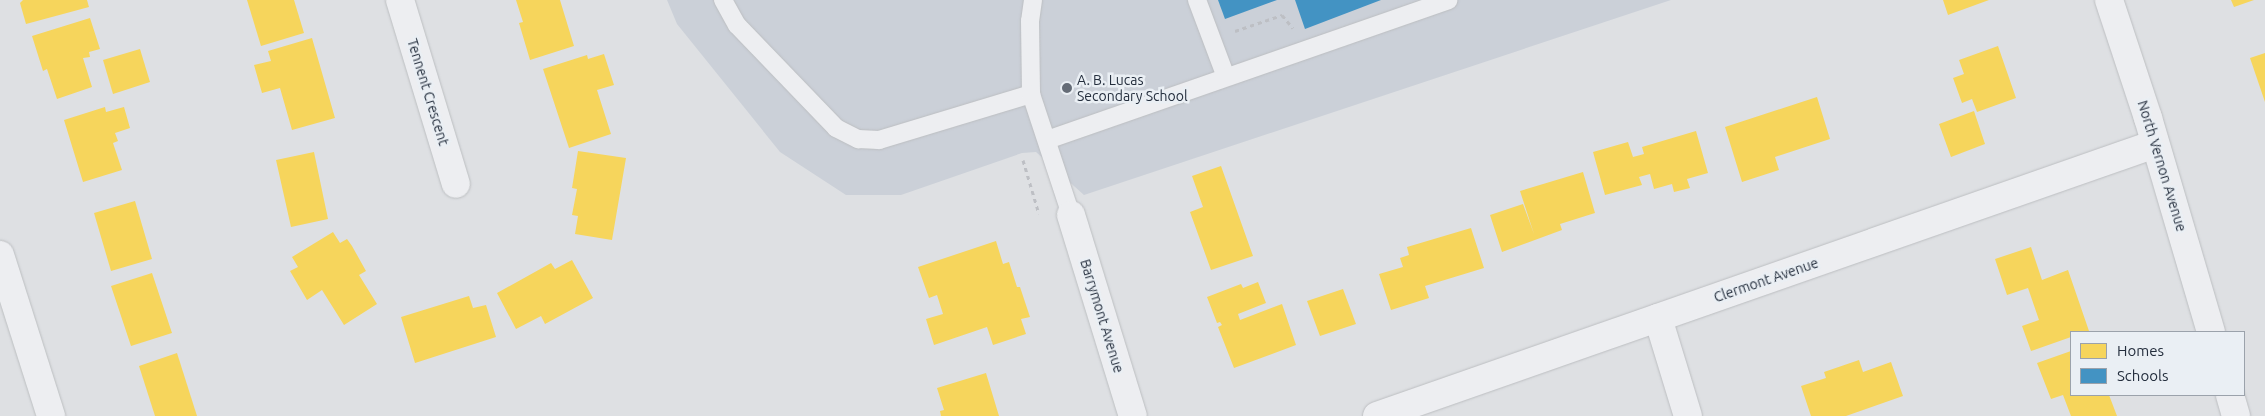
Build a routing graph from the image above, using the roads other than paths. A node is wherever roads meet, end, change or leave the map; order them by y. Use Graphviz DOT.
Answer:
graph roads {
  1 [pos="400,0"];
  2 [pos="723,0"];
  3 [pos="1033,0"];
  4 [pos="1197,0"];
  5 [pos="1448,0"];
  6 [pos="2109,0"];
  7 [pos="1226,77"];
  8 [pos="1031,94"];
  9 [pos="1047,140"];
  10 [pos="2155,144"];
  11 [pos="456,184"];
  12 [pos="1071,216"];
  13 [pos="0,255"];
  14 [pos="1658,318"];
  15 [pos="2211,331"];
  16 [pos="2230,396"];
  17 [pos="50,416"];
  18 [pos="1132,416"];
  19 [pos="1377,416"];
  20 [pos="1688,416"];
  21 [pos="2236,416"];
  1 -- 11 [label="street, Tennent Crescent"];
  2 -- 8 [label="lane"];
  3 -- 8 [label="lane"];
  4 -- 7 [label="lane"];
  5 -- 7 [label="lane"];
  6 -- 10 [label="street, North Vernon Avenue"];
  7 -- 9 [label="lane"];
  8 -- 9 [label="lane"];
  9 -- 12 [label="lane"];
  10 -- 14 [label="street, Clermont Avenue"];
  10 -- 15 [label="street, North Vernon Avenue"];
  12 -- 18 [label="street, Barrymont Avenue"];
  13 -- 17 [label="street"];
  14 -- 19 [label="street, Clermont Avenue"];
  14 -- 20 [label="street"];
  16 -- 21 [label="street"];
}
